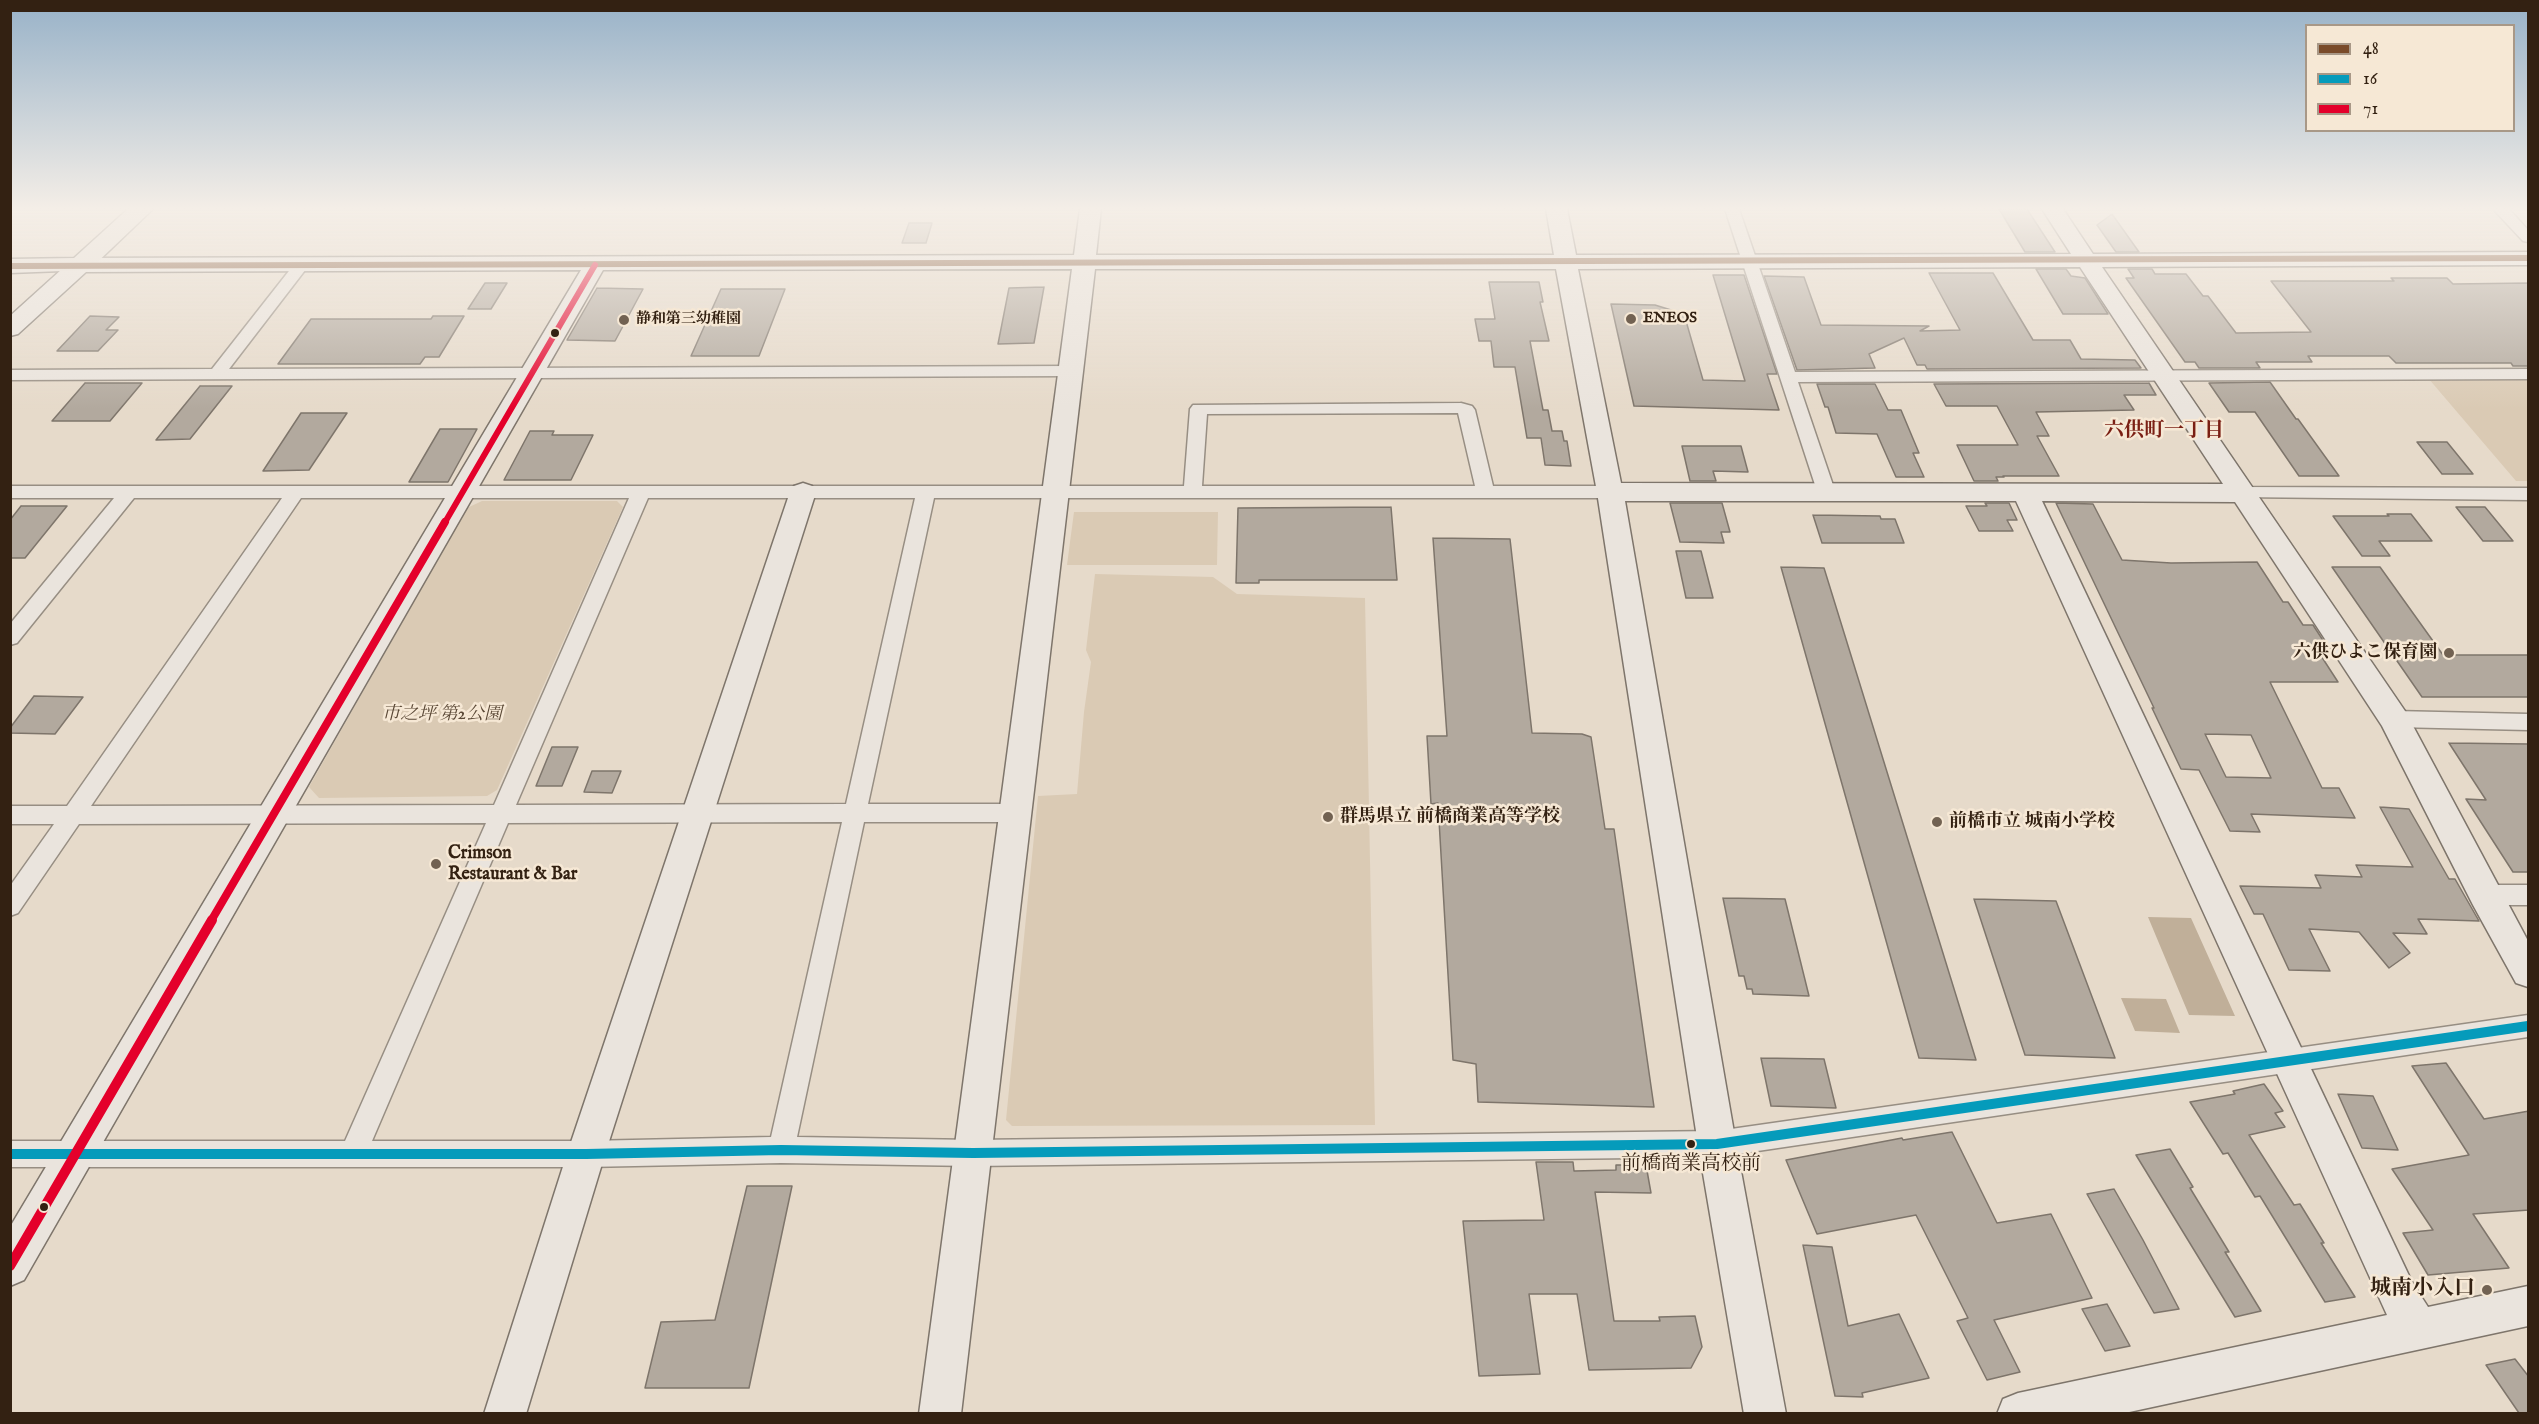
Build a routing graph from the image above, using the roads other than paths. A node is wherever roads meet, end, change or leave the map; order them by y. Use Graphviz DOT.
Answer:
graph roads {
  1 [pos="69,275"];
  2 [pos="294,275"];
  3 [pos="589,275"];
  4 [pos="1083,275"];
  5 [pos="1570,275"];
  6 [pos="1754,275"];
  7 [pos="2097,275"];
  8 [pos="10,329"];
  9 [pos="1071,371"];
  10 [pos="531,373"];
  11 [pos="217,374"];
  12 [pos="2529,374"];
  13 [pos="10,375"];
  14 [pos="2164,375"];
  15 [pos="1787,377"];
  16 [pos="926,491"];
  17 [pos="1485,491"];
  18 [pos="10,492"];
  19 [pos="129,492"];
  20 [pos="296,492"];
  21 [pos="462,492"];
  22 [pos="641,492"];
  23 [pos="803,492"];
  24 [pos="1056,492"];
  25 [pos="1610,492"];
  26 [pos="1192,493"];
  27 [pos="2025,493"];
  28 [pos="2242,493"];
  29 [pos="1827,494"];
  30 [pos="2529,494"];
  31 [pos="10,638"];
  32 [pos="2394,719"];
  33 [pos="2529,722"];
  34 [pos="502,812"];
  35 [pos="697,812"];
  36 [pos="274,813"];
  37 [pos="855,813"];
  38 [pos="1016,813"];
  39 [pos="10,815"];
  40 [pos="74,815"];
  41 [pos="2485,895"];
  42 [pos="2529,895"];
  43 [pos="10,906"];
  44 [pos="2529,972"];
  45 [pos="2529,1026"];
  46 [pos="2287,1060"];
  47 [pos="1717,1144"];
  48 [pos="781,1150"];
  49 [pos="973,1153"];
  50 [pos="10,1154"];
  51 [pos="75,1154"];
  52 [pos="353,1154"];
  53 [pos="586,1154"];
  54 [pos="10,1266"];
  55 [pos="2529,1306"];
  56 [pos="2417,1327"];
  57 [pos="505,1413"];
  58 [pos="940,1413"];
  59 [pos="1765,1413"];
  60 [pos="2018,1413"];
  1 -- 8 [label="street"];
  2 -- 11 [label="street"];
  3 -- 10 [label="street"];
  4 -- 9 [label="street"];
  5 -- 25 [label="street"];
  6 -- 15 [label="street"];
  7 -- 14 [label="street"];
  9 -- 10 [label="street"];
  9 -- 24 [label="street"];
  10 -- 11 [label="street"];
  10 -- 21 [label="street"];
  11 -- 13 [label="street"];
  12 -- 14 [label="street"];
  14 -- 15 [label="street"];
  14 -- 28 [label="street"];
  15 -- 29 [label="street"];
  16 -- 23 [label="street"];
  16 -- 24 [label="street"];
  16 -- 37 [label="street"];
  17 -- 25 [label="street"];
  17 -- 26 [label="street"];
  17 -- 26 [label="street"];
  18 -- 19 [label="street"];
  19 -- 20 [label="street"];
  19 -- 31 [label="street"];
  20 -- 21 [label="street"];
  20 -- 40 [label="street"];
  21 -- 22 [label="street"];
  21 -- 36 [label="street"];
  22 -- 23 [label="street"];
  22 -- 34 [label="street"];
  23 -- 35 [label="street"];
  24 -- 26 [label="street"];
  24 -- 38 [label="street"];
  25 -- 29 [label="street"];
  25 -- 47 [label="street"];
  27 -- 28 [label="street"];
  27 -- 29 [label="street"];
  27 -- 46 [label="street"];
  28 -- 30 [label="street"];
  28 -- 32 [label="street"];
  32 -- 33 [label="street"];
  32 -- 41 [label="street"];
  34 -- 35 [label="street"];
  34 -- 36 [label="street"];
  34 -- 52 [label="street"];
  35 -- 37 [label="street"];
  35 -- 53 [label="street"];
  36 -- 40 [label="street"];
  36 -- 51 [label="street"];
  37 -- 38 [label="street"];
  37 -- 48 [label="street"];
  38 -- 49 [label="street"];
  39 -- 40 [label="street"];
  40 -- 43 [label="street"];
  41 -- 42 [label="street"];
  41 -- 44 [label="street"];
  45 -- 46 [label="street"];
  46 -- 47 [label="street"];
  46 -- 56 [label="street"];
  47 -- 49 [label="street"];
  47 -- 59 [label="street"];
  48 -- 49 [label="street"];
  48 -- 53 [label="street"];
  49 -- 58 [label="street"];
  50 -- 51 [label="street"];
  51 -- 52 [label="street"];
  51 -- 54 [label="street"];
  52 -- 53 [label="street"];
  53 -- 57 [label="street"];
  55 -- 56 [label="street"];
  56 -- 60 [label="street"];
}
